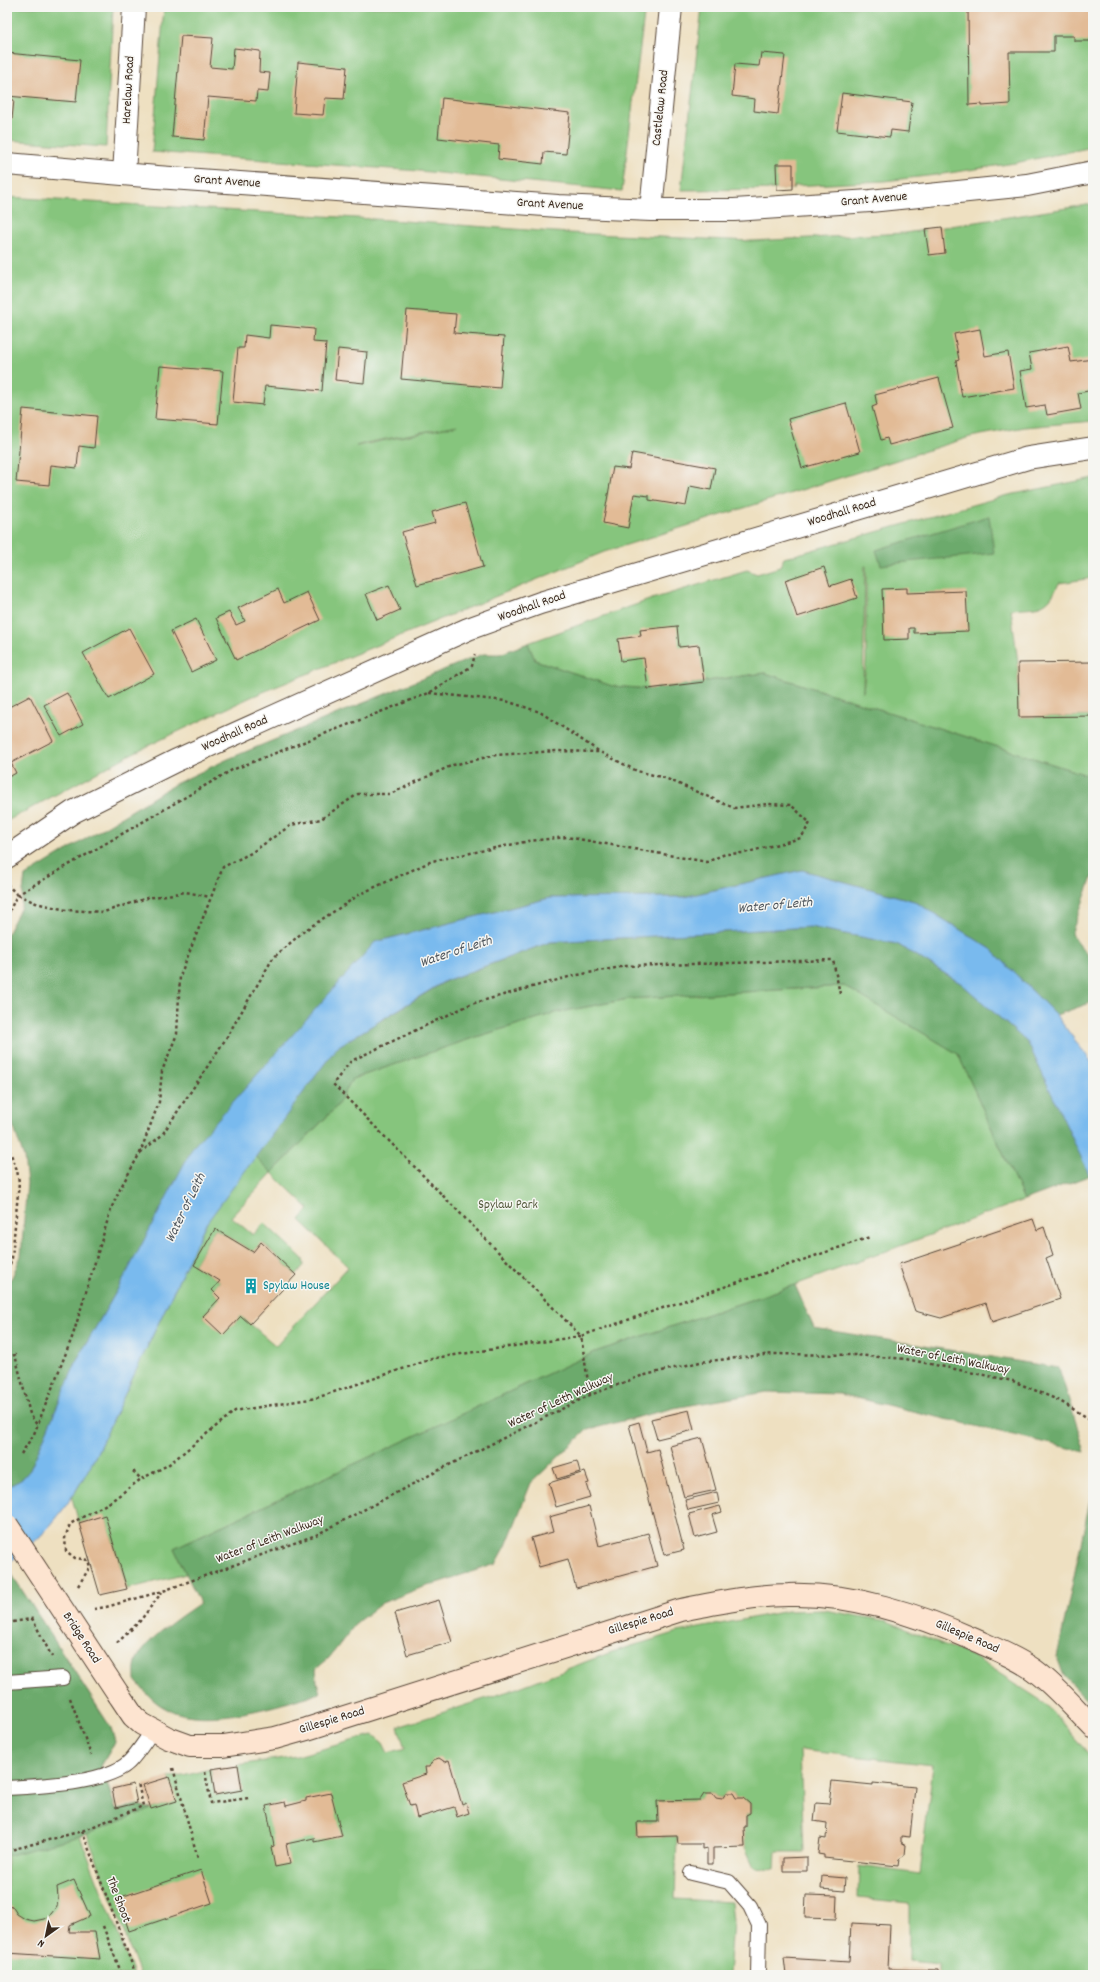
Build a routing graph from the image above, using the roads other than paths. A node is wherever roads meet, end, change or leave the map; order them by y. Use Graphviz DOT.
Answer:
graph roads {
  1 [pos="134,7"];
  2 [pos="671,7"];
  3 [pos="7,164"];
  4 [pos="1093,172"];
  5 [pos="124,174"];
  6 [pos="651,210"];
  7 [pos="1093,448"];
  8 [pos="7,857"];
  9 [pos="7,1525"];
  10 [pos="63,1678"];
  11 [pos="7,1682"];
  12 [pos="1093,1727"];
  13 [pos="160,1734"];
  14 [pos="7,1788"];
  15 [pos="691,1873"];
  16 [pos="758,1975"];
  1 -- 5 [label="street, Harelaw Road"];
  2 -- 6 [label="street, Castlelaw Road"];
  3 -- 5 [label="street, Grant Avenue"];
  4 -- 6 [label="street, Grant Avenue"];
  5 -- 6 [label="street, Grant Avenue"];
  7 -- 8 [label="street, Woodhall Road"];
  9 -- 13 [label="main road, Bridge Road, bridge"];
  10 -- 11 [label="lane"];
  12 -- 13 [label="main road, Gillespie Road"];
  13 -- 14 [label="lane"];
  15 -- 16 [label="lane"];
}
